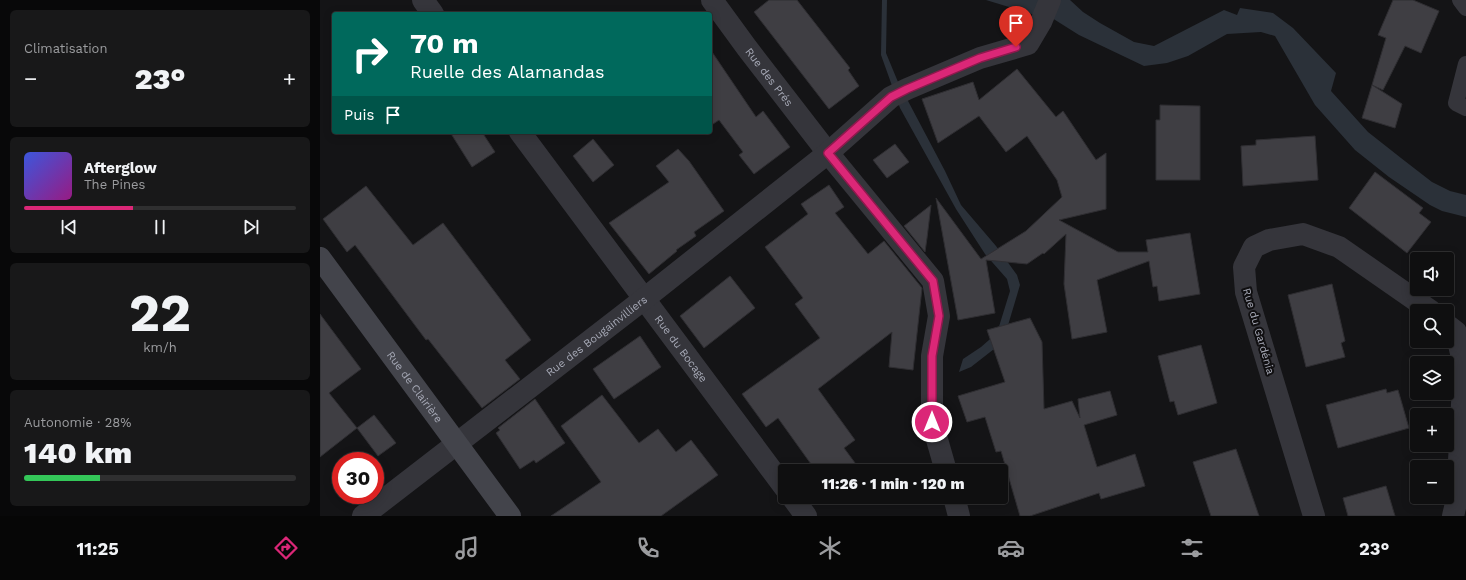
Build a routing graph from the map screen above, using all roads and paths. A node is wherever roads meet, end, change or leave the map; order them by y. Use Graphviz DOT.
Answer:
graph roads {
  1 [pos="423,0"];
  2 [pos="712,0"];
  3 [pos="1050,0"];
  4 [pos="1460,0"];
  5 [pos="1466,8"];
  6 [pos="432,12"];
  7 [pos="1466,64"];
  8 [pos="1466,108"];
  9 [pos="521,134"];
  10 [pos="828,153"];
  11 [pos="320,258"];
  12 [pos="644,300"];
  13 [pos="1421,304"];
  14 [pos="1454,330"];
  15 [pos="457,445"];
  16 [pos="944,464"];
  17 [pos="778,479"];
  18 [pos="797,504"];
  19 [pos="956,504"];
  20 [pos="363,516"];
  21 [pos="510,516"];
  22 [pos="806,516"];
  23 [pos="959,516"];
  24 [pos="1314,516"];
  25 [pos="1453,516"];
  1 -- 6 [label="street"];
  2 -- 10 [label="street, Rue des Prés"];
  3 -- 10 [label="street, Rue des Bougainvilliers"];
  4 -- 5 [label="lane"];
  7 -- 8 [label="lane"];
  9 -- 12 [label="street, Rue du Bocage"];
  10 -- 12 [label="street, Rue des Bougainvilliers"];
  10 -- 16 [label="street"];
  11 -- 15 [label="main road, Rue de Clairière"];
  12 -- 15 [label="street, Rue des Bougainvilliers"];
  12 -- 17 [label="street, Rue du Bocage"];
  13 -- 24 [label="street, Rue du Gardénia"];
  14 -- 25 [label="street"];
  15 -- 20 [label="street, Rue des Bougainvilliers"];
  15 -- 21 [label="main road, Rue de Clairière"];
  18 -- 22 [label="street"];
  19 -- 23 [label="street"];
}
